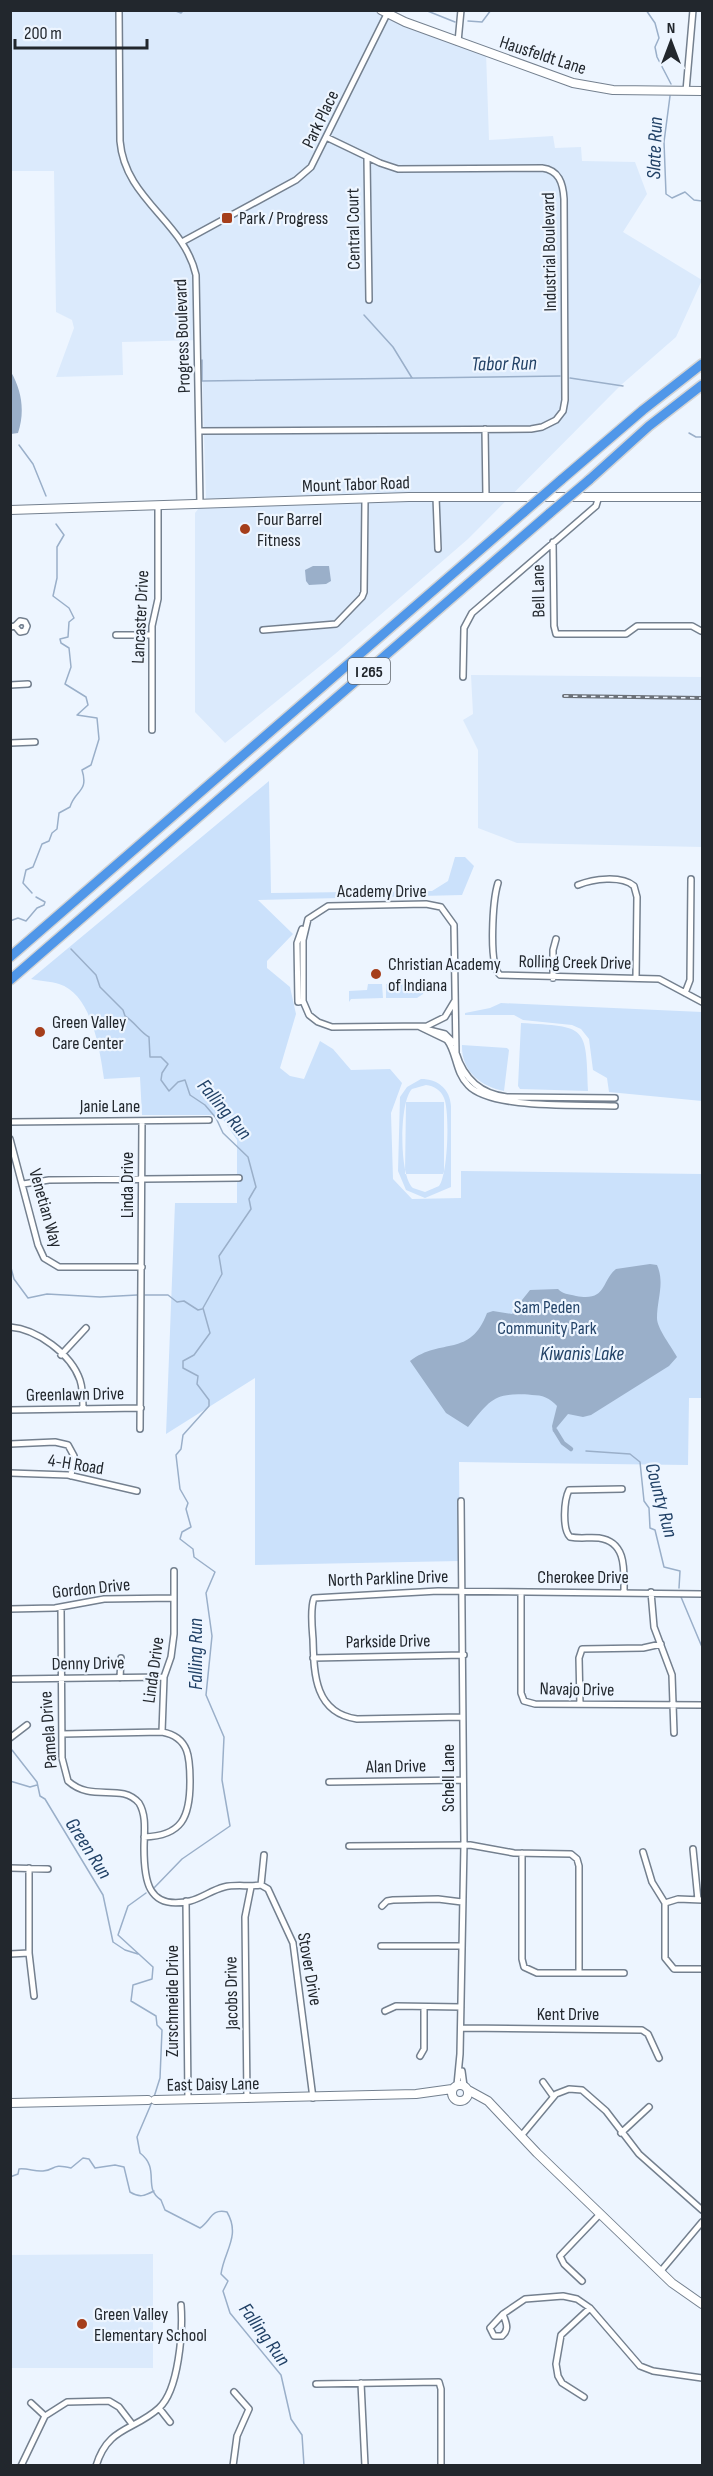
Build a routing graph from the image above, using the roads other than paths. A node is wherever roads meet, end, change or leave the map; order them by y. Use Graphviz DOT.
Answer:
graph roads {
  1 [pos="119,10"];
  2 [pos="461,10"];
  3 [pos="693,10"];
  4 [pos="384,12"];
  5 [pos="458,42"];
  6 [pos="686,91"];
  7 [pos="702,91"];
  8 [pos="328,138"];
  9 [pos="367,158"];
  10 [pos="182,243"];
  11 [pos="369,300"];
  12 [pos="699,367"];
  13 [pos="699,387"];
  14 [pos="485,429"];
  15 [pos="199,431"];
  16 [pos="599,496"];
  17 [pos="436,497"];
  18 [pos="486,497"];
  19 [pos="702,497"];
  20 [pos="365,499"];
  21 [pos="200,504"];
  22 [pos="158,506"];
  23 [pos="10,510"];
  24 [pos="553,542"];
  25 [pos="438,549"];
  26 [pos="263,630"];
  27 [pos="701,631"];
  28 [pos="116,635"];
  29 [pos="152,635"];
  30 [pos="463,677"];
  31 [pos="28,684"];
  32 [pos="10,685"];
  33 [pos="152,730"];
  34 [pos="34,742"];
  35 [pos="10,743"];
  36 [pos="691,879"];
  37 [pos="498,883"];
  38 [pos="578,885"];
  39 [pos="556,939"];
  40 [pos="10,957"];
  41 [pos="553,978"];
  42 [pos="636,978"];
  43 [pos="10,980"];
  44 [pos="685,993"];
  45 [pos="454,1002"];
  46 [pos="702,1002"];
  47 [pos="416,1026"];
  48 [pos="434,1026"];
  49 [pos="428,1031"];
  50 [pos="455,1044"];
  51 [pos="615,1098"];
  52 [pos="615,1106"];
  53 [pos="209,1120"];
  54 [pos="142,1121"];
  55 [pos="10,1122"];
  56 [pos="10,1139"];
  57 [pos="238,1178"];
  58 [pos="142,1179"];
  59 [pos="23,1184"];
  60 [pos="142,1267"];
  61 [pos="10,1327"];
  62 [pos="86,1328"];
  63 [pos="61,1355"];
  64 [pos="141,1408"];
  65 [pos="83,1409"];
  66 [pos="10,1410"];
  67 [pos="140,1429"];
  68 [pos="10,1444"];
  69 [pos="10,1473"];
  70 [pos="71,1476"];
  71 [pos="622,1489"];
  72 [pos="137,1491"];
  73 [pos="461,1501"];
  74 [pos="174,1571"];
  75 [pos="463,1591"];
  76 [pos="521,1592"];
  77 [pos="624,1592"];
  78 [pos="651,1592"];
  79 [pos="702,1594"];
  80 [pos="174,1598"];
  81 [pos="61,1607"];
  82 [pos="10,1609"];
  83 [pos="661,1644"];
  84 [pos="464,1655"];
  85 [pos="121,1658"];
  86 [pos="313,1658"];
  87 [pos="164,1677"];
  88 [pos="120,1678"];
  89 [pos="13,1679"];
  90 [pos="60,1679"];
  91 [pos="580,1704"];
  92 [pos="674,1704"];
  93 [pos="702,1705"];
  94 [pos="462,1717"];
  95 [pos="27,1725"];
  96 [pos="162,1732"];
  97 [pos="674,1733"];
  98 [pos="62,1734"];
  99 [pos="10,1738"];
  100 [pos="463,1780"];
  101 [pos="329,1782"];
  102 [pos="144,1837"];
  103 [pos="464,1844"];
  104 [pos="349,1846"];
  105 [pos="693,1849"];
  106 [pos="643,1852"];
  107 [pos="522,1853"];
  108 [pos="264,1855"];
  109 [pos="10,1868"];
  110 [pos="29,1868"];
  111 [pos="48,1869"];
  112 [pos="261,1885"];
  113 [pos="251,1887"];
  114 [pos="700,1900"];
  115 [pos="186,1901"];
  116 [pos="462,1902"];
  117 [pos="665,1903"];
  118 [pos="382,1906"];
  119 [pos="381,1946"];
  120 [pos="461,1946"];
  121 [pos="10,1953"];
  122 [pos="29,1953"];
  123 [pos="702,1970"];
  124 [pos="579,1973"];
  125 [pos="624,1973"];
  126 [pos="34,1996"];
  127 [pos="424,2007"];
  128 [pos="461,2007"];
  129 [pos="385,2011"];
  130 [pos="461,2028"];
  131 [pos="420,2056"];
  132 [pos="659,2058"];
  133 [pos="543,2082"];
  134 [pos="460,2091"];
  135 [pos="553,2096"];
  136 [pos="313,2098"];
  137 [pos="247,2099"];
  138 [pos="188,2100"];
  139 [pos="10,2103"];
  140 [pos="649,2107"];
  141 [pos="621,2133"];
  142 [pos="521,2136"];
  143 [pos="702,2210"];
  144 [pos="600,2214"];
  145 [pos="702,2222"];
  146 [pos="660,2272"];
  147 [pos="582,2281"];
  148 [pos="702,2304"];
  149 [pos="181,2305"];
  150 [pos="590,2308"];
  151 [pos="503,2314"];
  152 [pos="702,2378"];
  153 [pos="361,2383"];
  154 [pos="316,2384"];
  155 [pos="234,2392"];
  156 [pos="585,2397"];
  157 [pos="31,2403"];
  158 [pos="159,2408"];
  159 [pos="45,2416"];
  160 [pos="170,2422"];
  161 [pos="132,2424"];
  162 [pos="21,2466"];
  163 [pos="96,2466"];
  164 [pos="233,2466"];
  165 [pos="365,2466"];
  166 [pos="441,2466"];
  1 -- 10 [label="street, Progress Boulevard"];
  2 -- 5 [label="street"];
  3 -- 6 [label="street"];
  4 -- 5 [label="street, Hausfeldt Lane"];
  4 -- 8 [label="street, Park Place"];
  5 -- 6 [label="street, Hausfeldt Lane"];
  6 -- 7 [label="street, Hausfeldt Lane"];
  8 -- 9 [label="street, Industrial Boulevard"];
  8 -- 10 [label="street, Park Place"];
  9 -- 11 [label="street, Central Court"];
  9 -- 14 [label="street, Industrial Boulevard"];
  10 -- 15 [label="street, Progress Boulevard"];
  12 -- 40 [label="highway, I 265, bridge"];
  13 -- 43 [label="highway, I 265, bridge"];
  14 -- 15 [label="street, Industrial Boulevard"];
  14 -- 18 [label="street"];
  15 -- 21 [label="street, Progress Boulevard"];
  16 -- 18 [label="street, Mount Tabor Road"];
  16 -- 19 [label="street, Mount Tabor Road"];
  16 -- 24 [label="street, Bell Lane"];
  17 -- 18 [label="street, Mount Tabor Road"];
  17 -- 20 [label="street, Mount Tabor Road"];
  17 -- 25 [label="street"];
  20 -- 21 [label="street, Mount Tabor Road"];
  20 -- 26 [label="street"];
  21 -- 22 [label="street, Mount Tabor Road"];
  22 -- 23 [label="street, Mount Tabor Road"];
  22 -- 29 [label="street, Lancaster Drive"];
  24 -- 27 [label="street, Bell Lane"];
  24 -- 30 [label="street, Bell Lane"];
  28 -- 29 [label="street"];
  29 -- 33 [label="street, Lancaster Drive"];
  31 -- 32 [label="street"];
  34 -- 35 [label="street"];
  36 -- 44 [label="street"];
  37 -- 41 [label="street, Rolling Creek Drive"];
  38 -- 42 [label="street"];
  39 -- 41 [label="street"];
  41 -- 42 [label="street, Rolling Creek Drive"];
  42 -- 44 [label="street, Rolling Creek Drive"];
  44 -- 46 [label="street, Rolling Creek Drive"];
  45 -- 47 [label="street, Academy Drive"];
  45 -- 48 [label="street"];
  45 -- 50 [label="street, Academy Drive"];
  47 -- 48 [label="street, Academy Drive"];
  47 -- 49 [label="street"];
  48 -- 49 [label="street"];
  48 -- 50 [label="street"];
  49 -- 52 [label="street"];
  50 -- 51 [label="street, Academy Drive"];
  53 -- 54 [label="street, Janie Lane"];
  54 -- 55 [label="street, Janie Lane"];
  54 -- 58 [label="street, Linda Drive"];
  56 -- 59 [label="street, Venetian Way"];
  57 -- 58 [label="street"];
  58 -- 59 [label="street"];
  58 -- 60 [label="street, Linda Drive"];
  59 -- 60 [label="street, Venetian Way"];
  60 -- 64 [label="street, Linda Drive"];
  61 -- 63 [label="street"];
  62 -- 63 [label="street"];
  63 -- 65 [label="street"];
  64 -- 65 [label="street, Greenlawn Drive"];
  64 -- 67 [label="street, Linda Drive"];
  65 -- 66 [label="street, Greenlawn Drive"];
  68 -- 70 [label="street"];
  69 -- 70 [label="street, 4-H Road"];
  70 -- 72 [label="street, 4-H Road"];
  71 -- 77 [label="street"];
  73 -- 75 [label="street, Schell Lane"];
  74 -- 80 [label="street, Linda Drive"];
  75 -- 76 [label="street, Cherokee Drive"];
  75 -- 84 [label="street, Schell Lane"];
  75 -- 86 [label="street, North Parkline Drive"];
  76 -- 77 [label="street, Cherokee Drive"];
  76 -- 91 [label="street, Navajo Drive"];
  77 -- 78 [label="street, Cherokee Drive"];
  78 -- 79 [label="street, Cherokee Drive"];
  78 -- 83 [label="street"];
  80 -- 81 [label="street, Gordon Drive"];
  80 -- 87 [label="street, Linda Drive"];
  81 -- 82 [label="street, Gordon Drive"];
  81 -- 90 [label="street, Pamela Drive"];
  83 -- 91 [label="street"];
  83 -- 92 [label="street"];
  84 -- 86 [label="street, Parkside Drive"];
  84 -- 94 [label="street, Schell Lane"];
  85 -- 88 [label="street"];
  86 -- 94 [label="street"];
  87 -- 88 [label="street, Denny Drive"];
  87 -- 96 [label="street, Linda Drive"];
  88 -- 90 [label="street, Denny Drive"];
  89 -- 90 [label="street, Denny Drive"];
  90 -- 98 [label="street, Pamela Drive"];
  91 -- 92 [label="street, Navajo Drive"];
  92 -- 93 [label="street, Navajo Drive"];
  92 -- 97 [label="street"];
  94 -- 100 [label="street, Schell Lane"];
  95 -- 99 [label="street"];
  96 -- 98 [label="street"];
  96 -- 102 [label="street"];
  98 -- 102 [label="street, Pamela Drive"];
  100 -- 101 [label="street, Alan Drive"];
  100 -- 103 [label="street, Schell Lane"];
  102 -- 115 [label="street, Pamela Drive"];
  103 -- 104 [label="street"];
  103 -- 107 [label="street"];
  103 -- 116 [label="street, Schell Lane"];
  105 -- 114 [label="street"];
  106 -- 117 [label="street"];
  107 -- 124 [label="street"];
  107 -- 124 [label="street"];
  108 -- 112 [label="street"];
  109 -- 110 [label="street"];
  110 -- 111 [label="street"];
  110 -- 122 [label="street"];
  112 -- 113 [label="street"];
  112 -- 136 [label="street, Stover Drive"];
  113 -- 115 [label="street"];
  113 -- 137 [label="street, Jacobs Drive"];
  114 -- 117 [label="street"];
  115 -- 138 [label="street, Zurschmeide Drive"];
  116 -- 118 [label="street"];
  116 -- 120 [label="street, Schell Lane"];
  117 -- 123 [label="street"];
  119 -- 120 [label="street"];
  120 -- 128 [label="street, Schell Lane"];
  121 -- 122 [label="street"];
  122 -- 126 [label="street"];
  124 -- 125 [label="street"];
  127 -- 128 [label="street"];
  127 -- 129 [label="street"];
  127 -- 131 [label="street"];
  128 -- 130 [label="street, Schell Lane"];
  130 -- 132 [label="street, Kent Drive"];
  130 -- 134 [label="street, Schell Lane"];
  133 -- 135 [label="street"];
  134 -- 136 [label="street, East Daisy Lane"];
  134 -- 142 [label="street, East Daisy Lane"];
  135 -- 141 [label="street"];
  135 -- 142 [label="street"];
  136 -- 137 [label="street, East Daisy Lane"];
  137 -- 138 [label="street, East Daisy Lane"];
  138 -- 139 [label="street, East Daisy Lane"];
  140 -- 141 [label="street"];
  141 -- 143 [label="street"];
  142 -- 144 [label="street, East Daisy Lane"];
  144 -- 146 [label="street, East Daisy Lane"];
  144 -- 147 [label="street"];
  145 -- 146 [label="street"];
  146 -- 148 [label="street, East Daisy Lane"];
  149 -- 158 [label="street"];
  150 -- 151 [label="street"];
  150 -- 152 [label="street"];
  150 -- 156 [label="street"];
  153 -- 154 [label="street"];
  153 -- 165 [label="street"];
  153 -- 166 [label="street"];
  155 -- 164 [label="street"];
  157 -- 159 [label="street"];
  158 -- 160 [label="street"];
  158 -- 161 [label="street"];
  159 -- 161 [label="street"];
  159 -- 162 [label="street"];
  161 -- 163 [label="street"];
}
